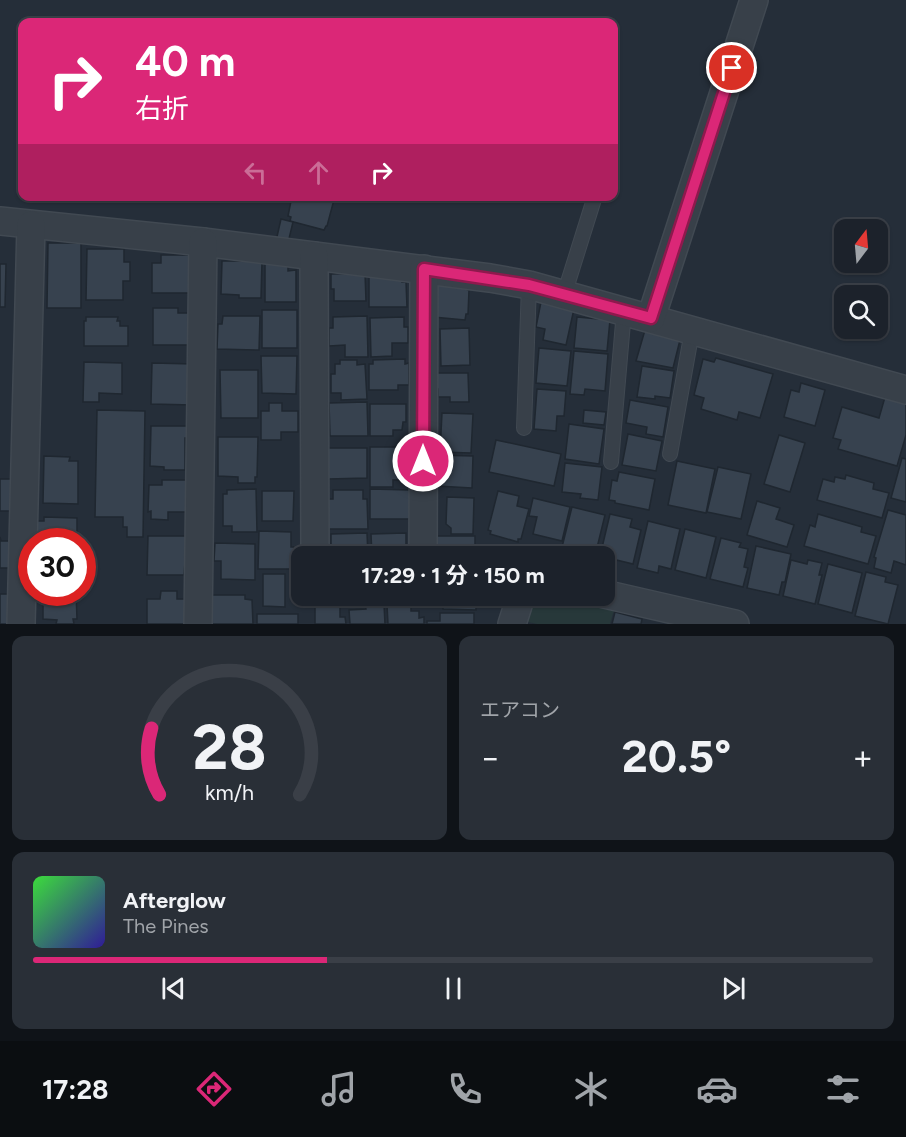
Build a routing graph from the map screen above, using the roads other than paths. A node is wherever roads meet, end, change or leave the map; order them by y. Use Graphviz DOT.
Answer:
graph roads {
  1 [pos="754,0"];
  2 [pos="593,201"];
  3 [pos="0,221"];
  4 [pos="31,225"];
  5 [pos="203,242"];
  6 [pos="314,256"];
  7 [pos="424,269"];
  8 [pos="529,285"];
  9 [pos="564,295"];
  10 [pos="624,311"];
  11 [pos="651,318"];
  12 [pos="692,331"];
  13 [pos="906,390"];
  14 [pos="524,428"];
  15 [pos="670,454"];
  16 [pos="611,462"];
  17 [pos="315,546"];
  18 [pos="423,546"];
  19 [pos="615,597"];
  20 [pos="518,606"];
  21 [pos="21,624"];
  22 [pos="198,624"];
  23 [pos="512,624"];
  24 [pos="735,624"];
  1 -- 11 [label="street"];
  2 -- 9 [label="lane"];
  3 -- 4 [label="street"];
  4 -- 5 [label="street"];
  4 -- 21 [label="street"];
  5 -- 6 [label="street"];
  5 -- 22 [label="street"];
  6 -- 7 [label="street"];
  6 -- 17 [label="street"];
  7 -- 8 [label="street"];
  7 -- 18 [label="street"];
  8 -- 9 [label="street"];
  8 -- 14 [label="lane"];
  9 -- 10 [label="street"];
  10 -- 11 [label="street"];
  10 -- 16 [label="lane"];
  11 -- 12 [label="street"];
  12 -- 13 [label="street"];
  12 -- 15 [label="lane"];
  19 -- 24 [label="street"];
  20 -- 23 [label="street"];
}
